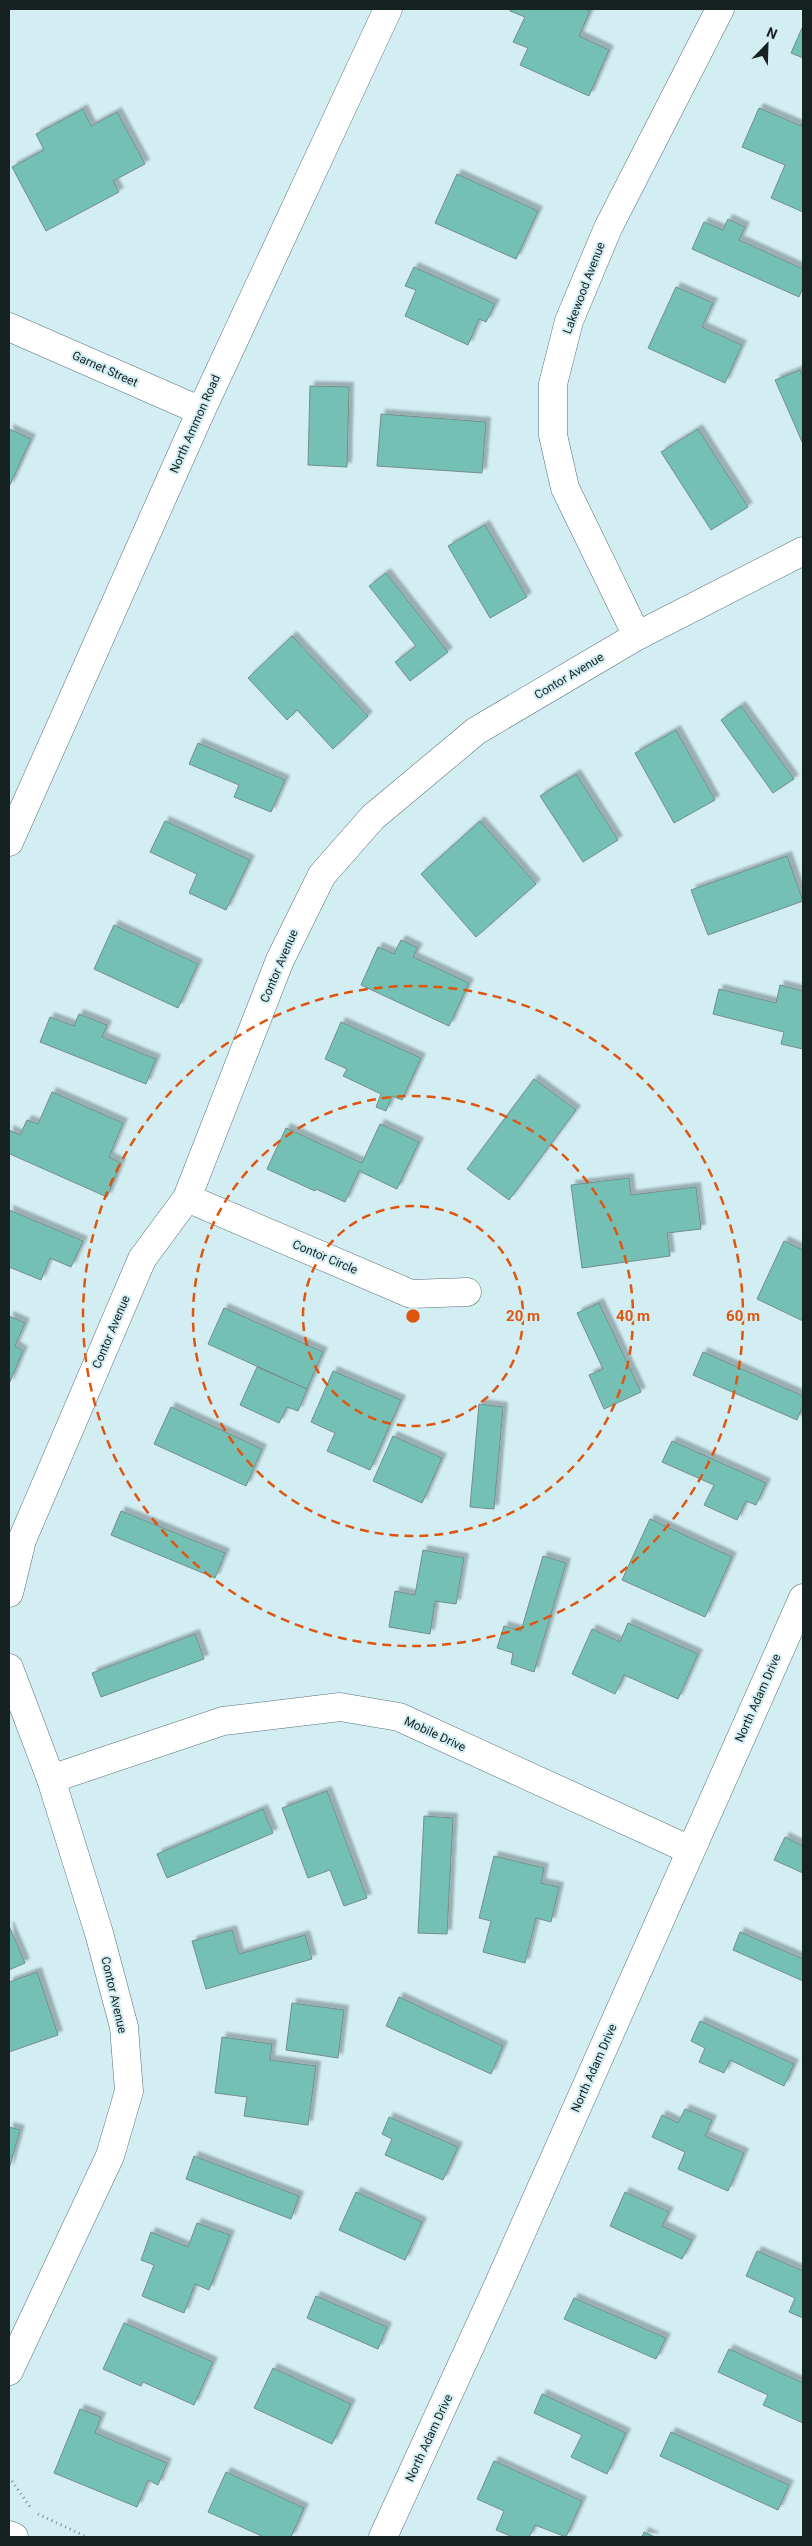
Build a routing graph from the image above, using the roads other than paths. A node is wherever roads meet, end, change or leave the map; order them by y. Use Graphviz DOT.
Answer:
graph roads {
  1 [pos="388,9"];
  2 [pos="720,9"];
  3 [pos="9,328"];
  4 [pos="201,411"];
  5 [pos="803,551"];
  6 [pos="637,636"];
  7 [pos="9,842"];
  8 [pos="187,1198"];
  9 [pos="467,1292"];
  10 [pos="9,1593"];
  11 [pos="803,1598"];
  12 [pos="9,1668"];
  13 [pos="51,1779"];
  14 [pos="690,1850"];
  15 [pos="9,2371"];
  16 [pos="9,2535"];
  17 [pos="14,2537"];
  18 [pos="383,2537"];
  1 -- 4 [label="street, North Ammon Road"];
  2 -- 6 [label="street, Lakewood Avenue"];
  3 -- 4 [label="street, Garnet Street"];
  4 -- 7 [label="street, North Ammon Road"];
  5 -- 6 [label="street, Contor Avenue"];
  6 -- 8 [label="street, Contor Avenue"];
  8 -- 9 [label="street, Contor Circle"];
  8 -- 10 [label="street, Contor Avenue"];
  11 -- 14 [label="street, North Adam Drive"];
  12 -- 13 [label="street, Contor Avenue"];
  13 -- 14 [label="street, Mobile Drive"];
  13 -- 15 [label="street, Contor Avenue"];
  14 -- 18 [label="street, North Adam Drive"];
  16 -- 17 [label="street"];
}
